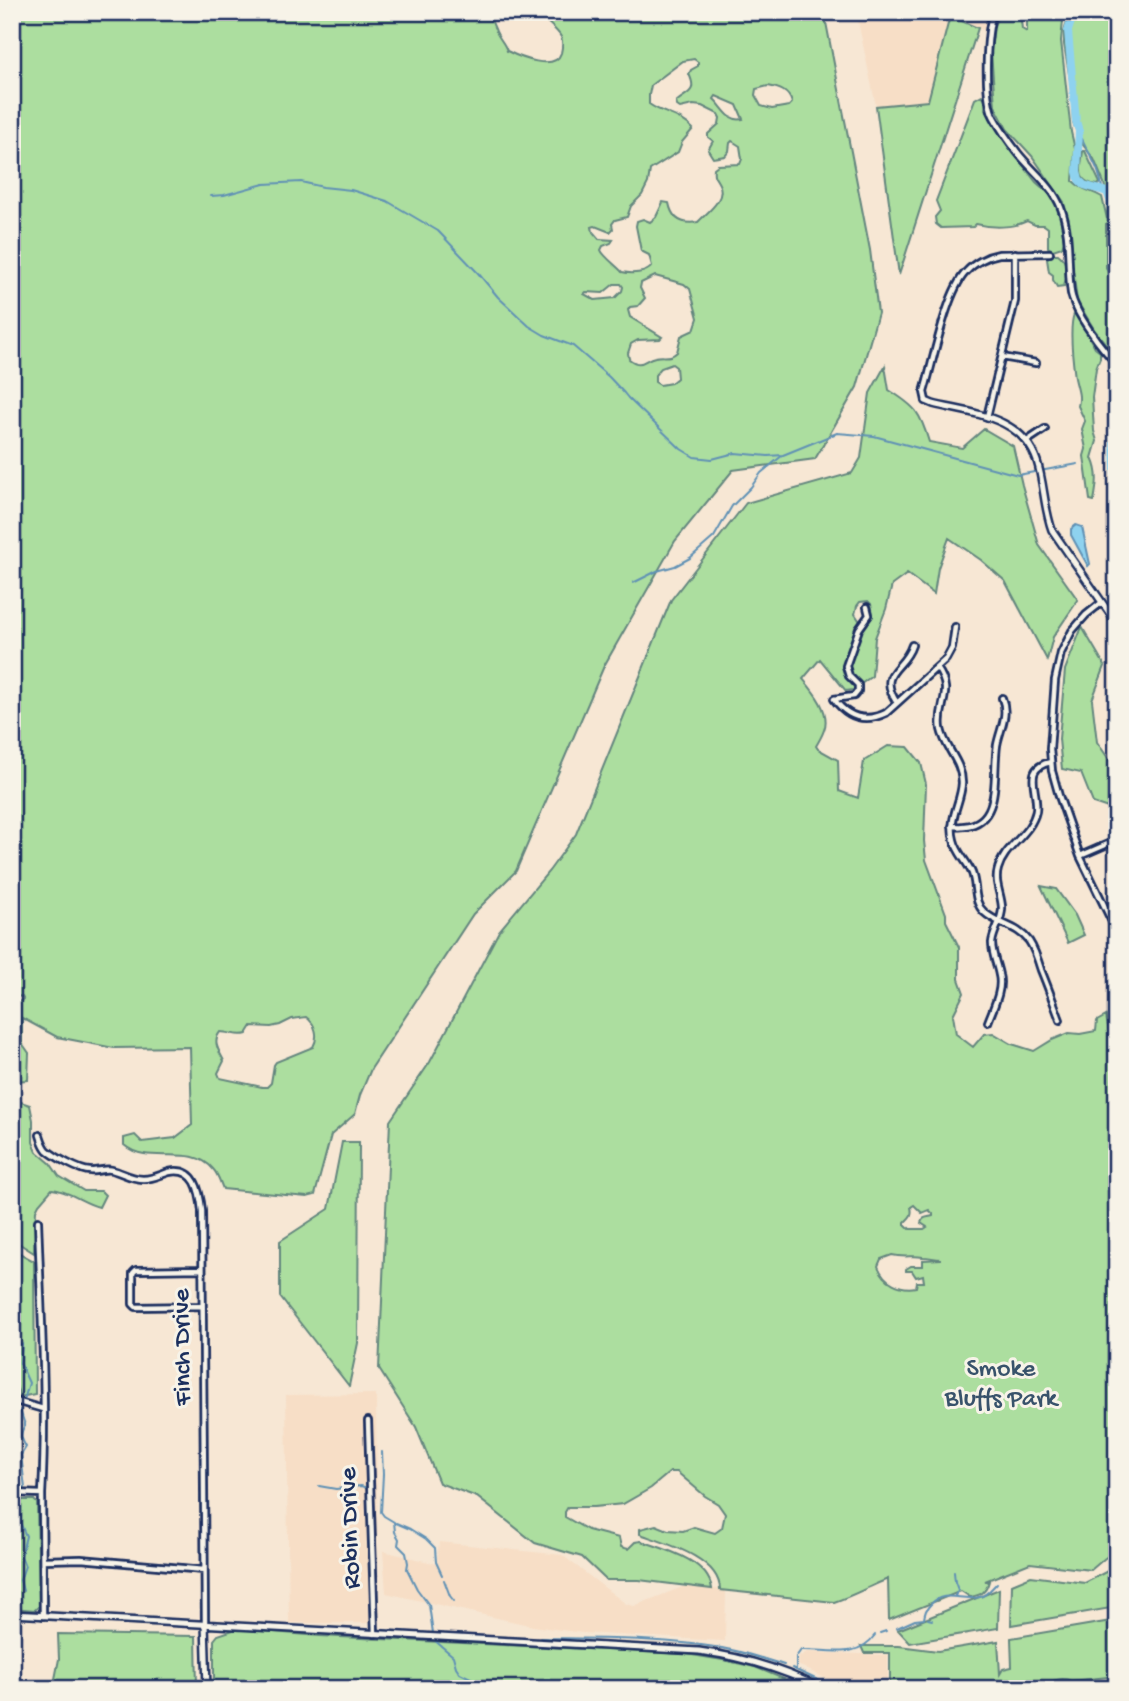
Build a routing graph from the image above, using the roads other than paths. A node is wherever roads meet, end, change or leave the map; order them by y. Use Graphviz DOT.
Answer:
graph roads {
  1 [pos="993,12"];
  2 [pos="1015,253"];
  3 [pos="1050,253"];
  4 [pos="1002,357"];
  5 [pos="1036,363"];
  6 [pos="1117,364"];
  7 [pos="926,401"];
  8 [pos="987,417"];
  9 [pos="1045,429"];
  10 [pos="1027,441"];
  11 [pos="1101,603"];
  12 [pos="867,607"];
  13 [pos="1117,624"];
  14 [pos="955,627"];
  15 [pos="912,645"];
  16 [pos="937,668"];
  17 [pos="1002,698"];
  18 [pos="897,703"];
  19 [pos="1051,762"];
  20 [pos="952,827"];
  21 [pos="1117,840"];
  22 [pos="1080,856"];
  23 [pos="998,920"];
  24 [pos="1117,932"];
  25 [pos="1060,1020"];
  26 [pos="988,1022"];
  27 [pos="40,1135"];
  28 [pos="38,1221"];
  29 [pos="202,1269"];
  30 [pos="202,1306"];
  31 [pos="12,1400"];
  32 [pos="43,1409"];
  33 [pos="369,1421"];
  34 [pos="12,1493"];
  35 [pos="42,1494"];
  36 [pos="43,1560"];
  37 [pos="204,1570"];
  38 [pos="12,1614"];
  39 [pos="43,1616"];
  40 [pos="205,1623"];
  41 [pos="375,1633"];
  42 [pos="207,1689"];
  43 [pos="822,1689"];
  1 -- 6 [label="street"];
  2 -- 3 [label="street"];
  2 -- 4 [label="street"];
  2 -- 7 [label="street"];
  4 -- 5 [label="street"];
  4 -- 8 [label="street"];
  7 -- 8 [label="street"];
  8 -- 10 [label="street"];
  9 -- 10 [label="street"];
  10 -- 11 [label="street"];
  11 -- 13 [label="street"];
  11 -- 19 [label="street"];
  12 -- 18 [label="street"];
  14 -- 16 [label="street"];
  15 -- 18 [label="street"];
  16 -- 18 [label="street"];
  16 -- 20 [label="street"];
  17 -- 20 [label="street"];
  19 -- 22 [label="street"];
  19 -- 23 [label="street"];
  20 -- 23 [label="street"];
  21 -- 22 [label="street"];
  22 -- 24 [label="street"];
  23 -- 25 [label="street"];
  23 -- 26 [label="street"];
  27 -- 29 [label="street, Finch Drive"];
  28 -- 32 [label="street"];
  29 -- 30 [label="street, Finch Drive"];
  29 -- 30 [label="street"];
  30 -- 37 [label="street, Finch Drive"];
  31 -- 32 [label="street"];
  32 -- 35 [label="street"];
  33 -- 41 [label="street, Robin Drive"];
  34 -- 35 [label="street"];
  35 -- 36 [label="street"];
  36 -- 37 [label="street"];
  36 -- 39 [label="street"];
  37 -- 40 [label="street, Finch Drive"];
  38 -- 39 [label="street"];
  39 -- 40 [label="street"];
  40 -- 41 [label="street"];
  40 -- 42 [label="street, Finch Drive"];
  41 -- 43 [label="street"];
}
